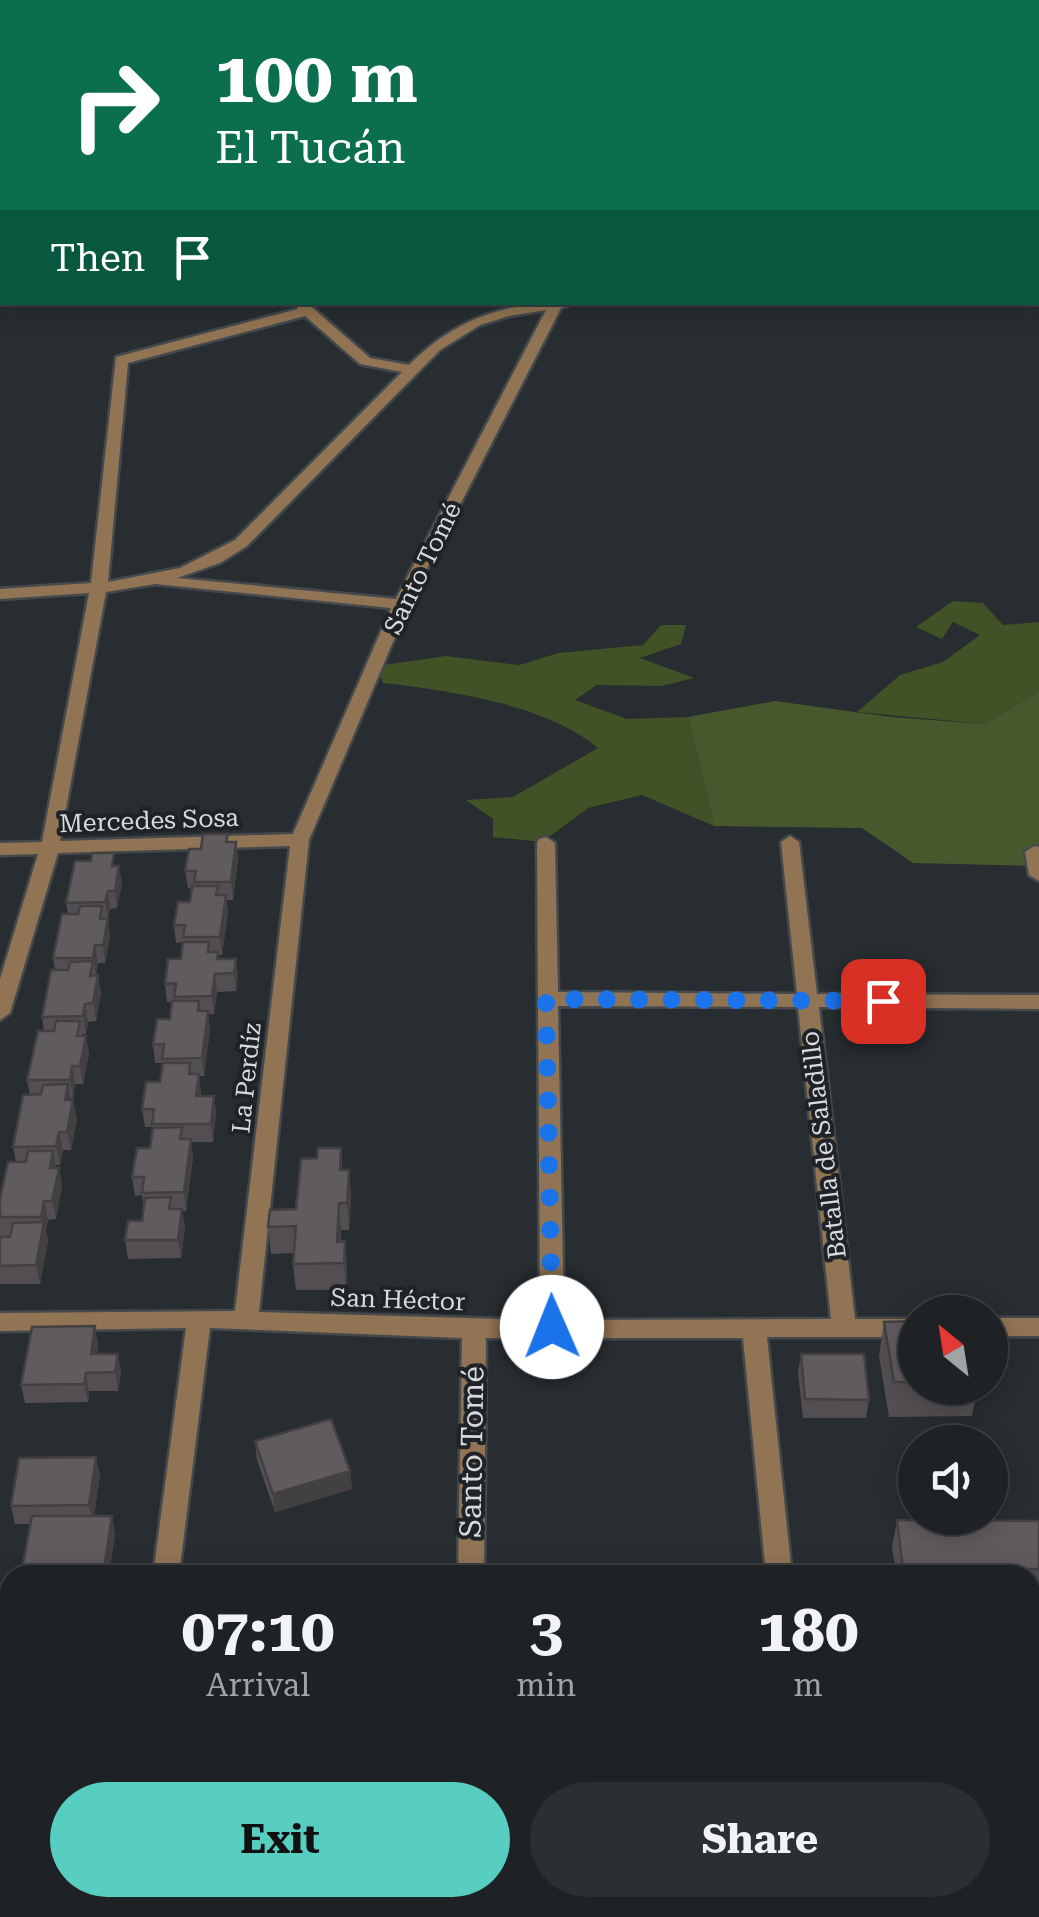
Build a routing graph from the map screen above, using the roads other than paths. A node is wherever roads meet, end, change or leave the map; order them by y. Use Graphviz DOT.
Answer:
graph roads {
  1 [pos="555,305"];
  2 [pos="561,305"];
  3 [pos="303,307"];
  4 [pos="412,370"];
  5 [pos="155,582"];
  6 [pos="100,586"];
  7 [pos="0,594"];
  8 [pos="401,604"];
  9 [pos="300,840"];
  10 [pos="790,842"];
  11 [pos="546,843"];
  12 [pos="50,847"];
  13 [pos="0,849"];
  14 [pos="1034,852"];
  15 [pos="1039,874"];
  16 [pos="546,999"];
  17 [pos="806,1000"];
  18 [pos="1039,1002"];
  19 [pos="0,1012"];
  20 [pos="198,1319"];
  21 [pos="246,1321"];
  22 [pos="0,1322"];
  23 [pos="552,1327"];
  24 [pos="1039,1327"];
  25 [pos="754,1328"];
  26 [pos="844,1328"];
  27 [pos="898,1328"];
  28 [pos="1008,1328"];
  29 [pos="474,1329"];
  30 [pos="167,1565"];
  31 [pos="470,1565"];
  32 [pos="778,1565"];
  1 -- 4 [label="street"];
  2 -- 8 [label="street, Santo Tomé"];
  3 -- 4 [label="street"];
  3 -- 6 [label="street"];
  4 -- 5 [label="street"];
  5 -- 6 [label="street"];
  5 -- 8 [label="street"];
  6 -- 7 [label="street"];
  6 -- 12 [label="street"];
  8 -- 9 [label="street, Santo Tomé"];
  9 -- 12 [label="street, Mercedes Sosa"];
  9 -- 21 [label="street, La Perdíz"];
  10 -- 17 [label="street, Batalla de Saladillo"];
  11 -- 16 [label="street"];
  12 -- 13 [label="street, Mercedes Sosa"];
  12 -- 19 [label="street"];
  14 -- 15 [label="street"];
  16 -- 17 [label="street"];
  16 -- 23 [label="street"];
  17 -- 18 [label="street"];
  17 -- 26 [label="street, Batalla de Saladillo"];
  20 -- 21 [label="street, San Héctor"];
  20 -- 22 [label="street, San Héctor"];
  20 -- 30 [label="street"];
  21 -- 29 [label="street, San Héctor"];
  23 -- 25 [label="street, San Héctor"];
  23 -- 29 [label="street, San Héctor"];
  24 -- 28 [label="street"];
  25 -- 26 [label="street, San Héctor"];
  25 -- 32 [label="street"];
  26 -- 27 [label="street, San Héctor"];
  29 -- 31 [label="street, Santo Tomé"];
}
